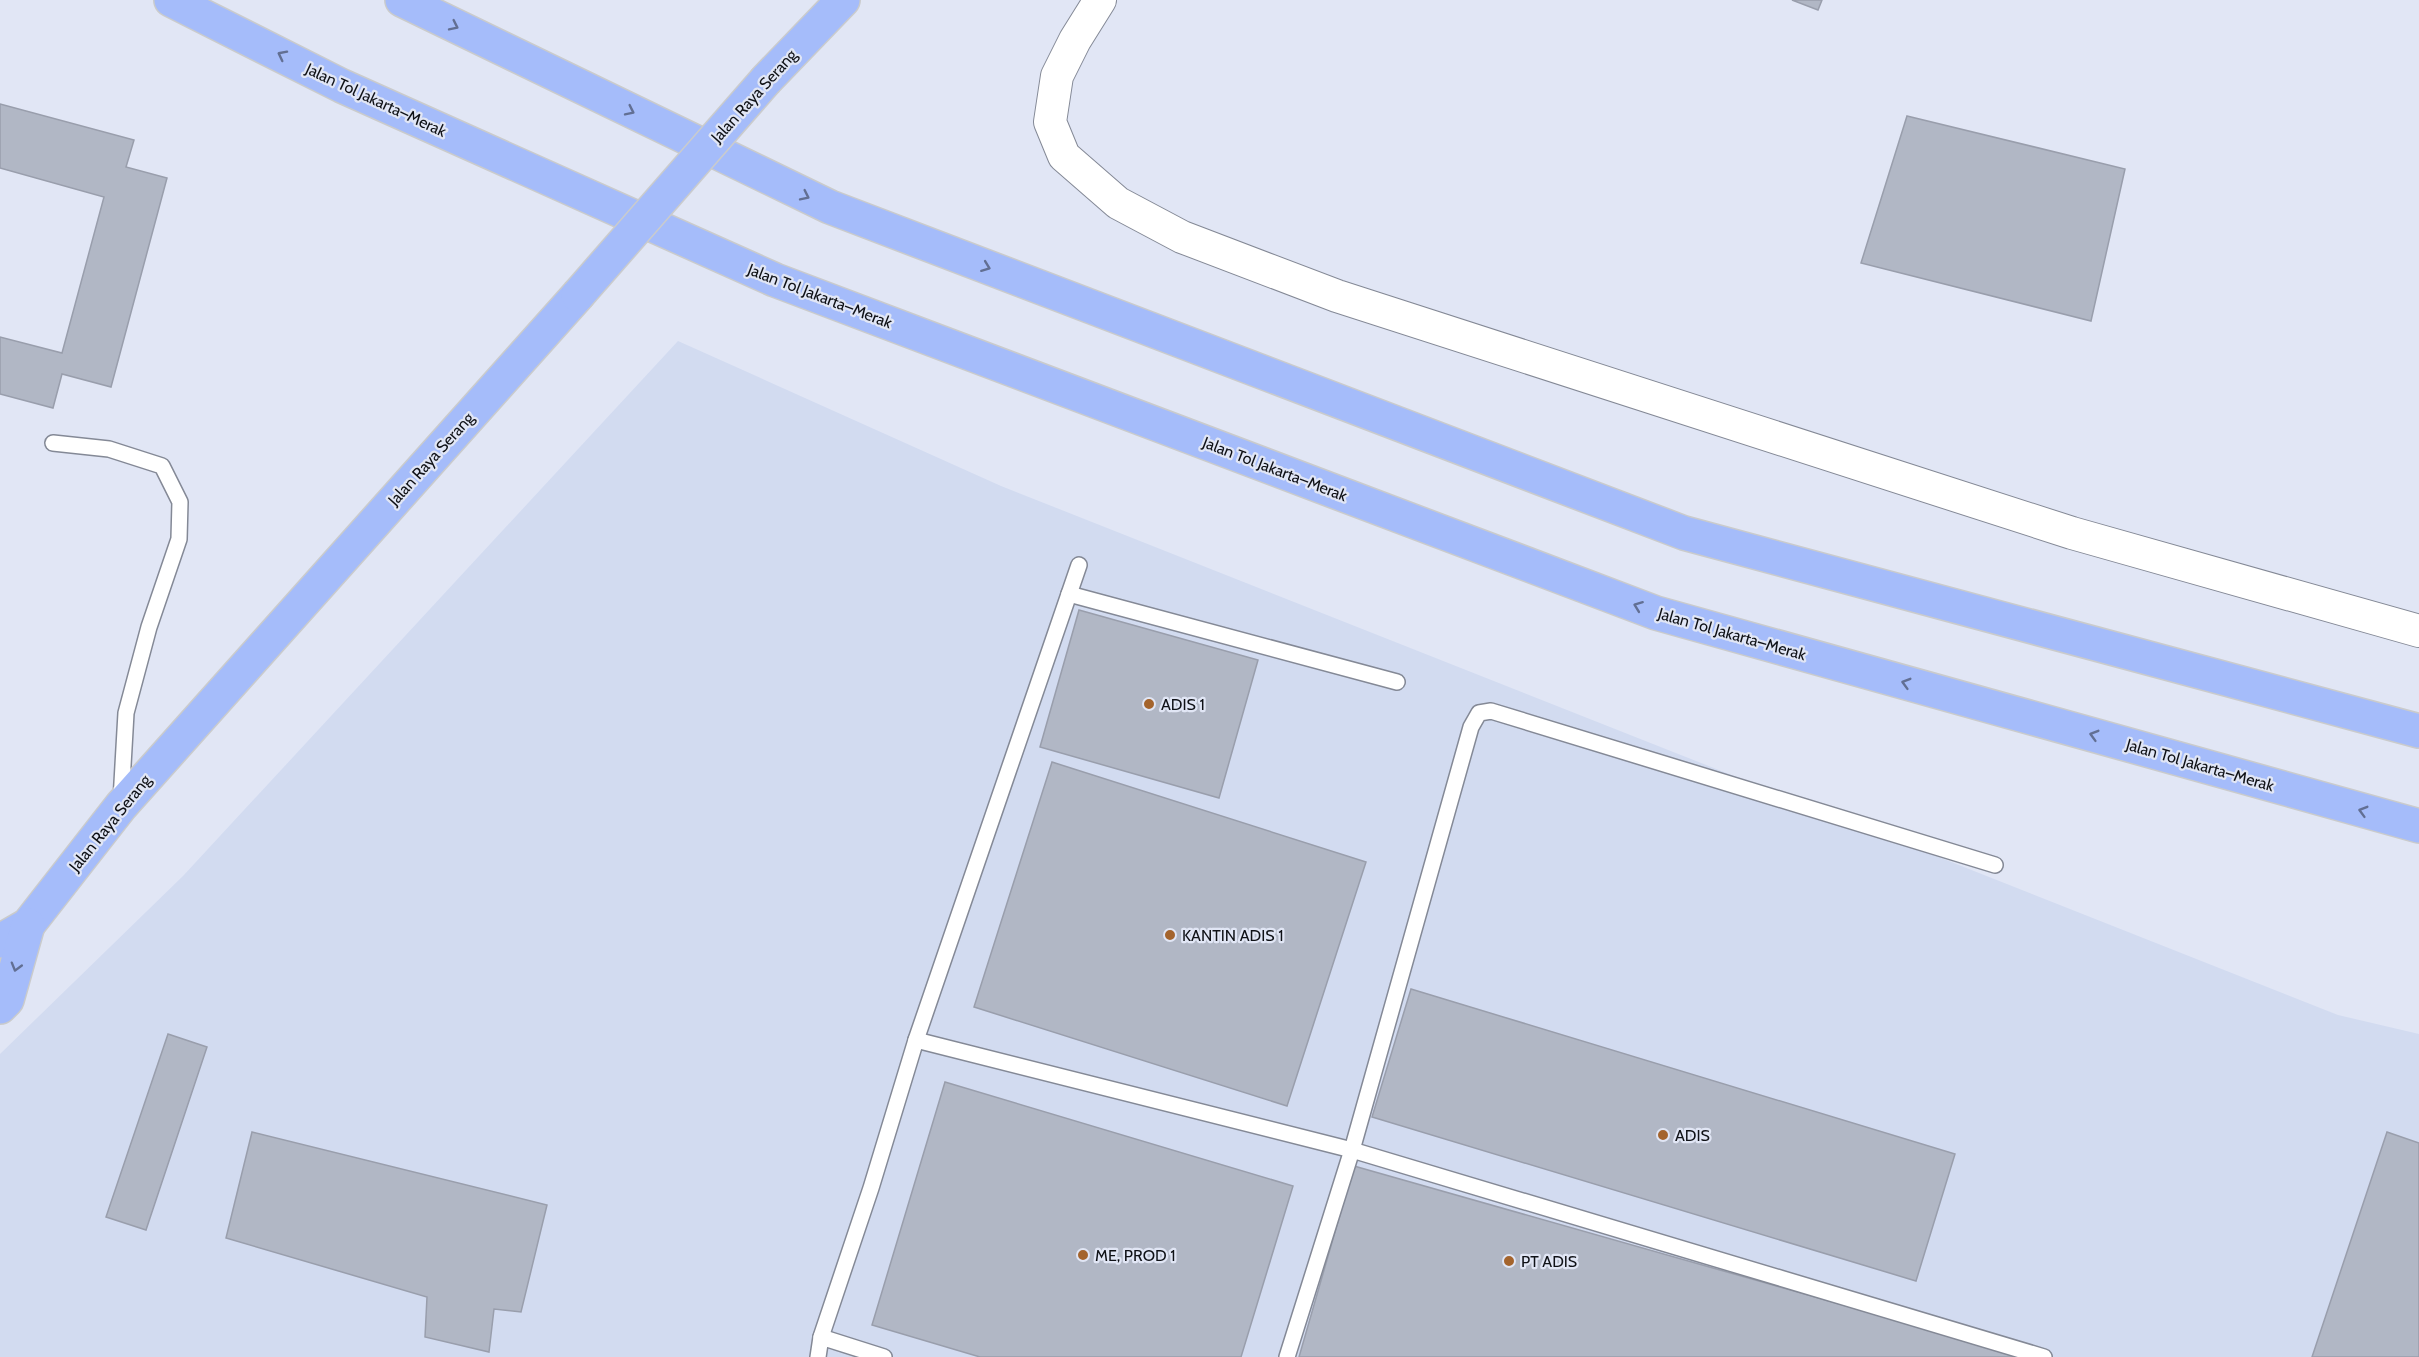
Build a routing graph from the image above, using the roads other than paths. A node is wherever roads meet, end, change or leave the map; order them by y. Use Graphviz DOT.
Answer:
graph roads {
  1 [pos="171,0"];
  2 [pos="402,0"];
  3 [pos="843,0"];
  4 [pos="1100,0"];
  5 [pos="53,443"];
  6 [pos="1078,565"];
  7 [pos="1069,594"];
  8 [pos="2419,631"];
  9 [pos="1397,682"];
  10 [pos="2419,731"];
  11 [pos="121,806"];
  12 [pos="2419,826"];
  13 [pos="1995,865"];
  14 [pos="28,925"];
  15 [pos="0,941"];
  16 [pos="0,1007"];
  17 [pos="916,1040"];
  18 [pos="1352,1150"];
  19 [pos="821,1337"];
  20 [pos="818,1357"];
  21 [pos="884,1357"];
  22 [pos="1287,1357"];
  23 [pos="2044,1357"];
  12 -- 1 [label="highway, Jalan Tol Jakarta–Merak, one-way"];
  2 -- 10 [label="highway, one-way"];
  3 -- 11 [label="highway, Jalan Raya Serang, bridge"];
  4 -- 8 [label="street"];
  5 -- 11 [label="lane"];
  6 -- 7 [label="lane"];
  7 -- 9 [label="lane"];
  7 -- 17 [label="lane"];
  11 -- 14 [label="highway, Jalan Raya Serang"];
  13 -- 18 [label="lane"];
  14 -- 15 [label="highway, Jalan Raya Serang"];
  14 -- 16 [label="highway, Jalan Raya Serang, one-way"];
  17 -- 18 [label="lane"];
  17 -- 19 [label="lane"];
  18 -- 22 [label="lane"];
  18 -- 23 [label="lane"];
  19 -- 20 [label="lane"];
  19 -- 21 [label="lane"];
}
